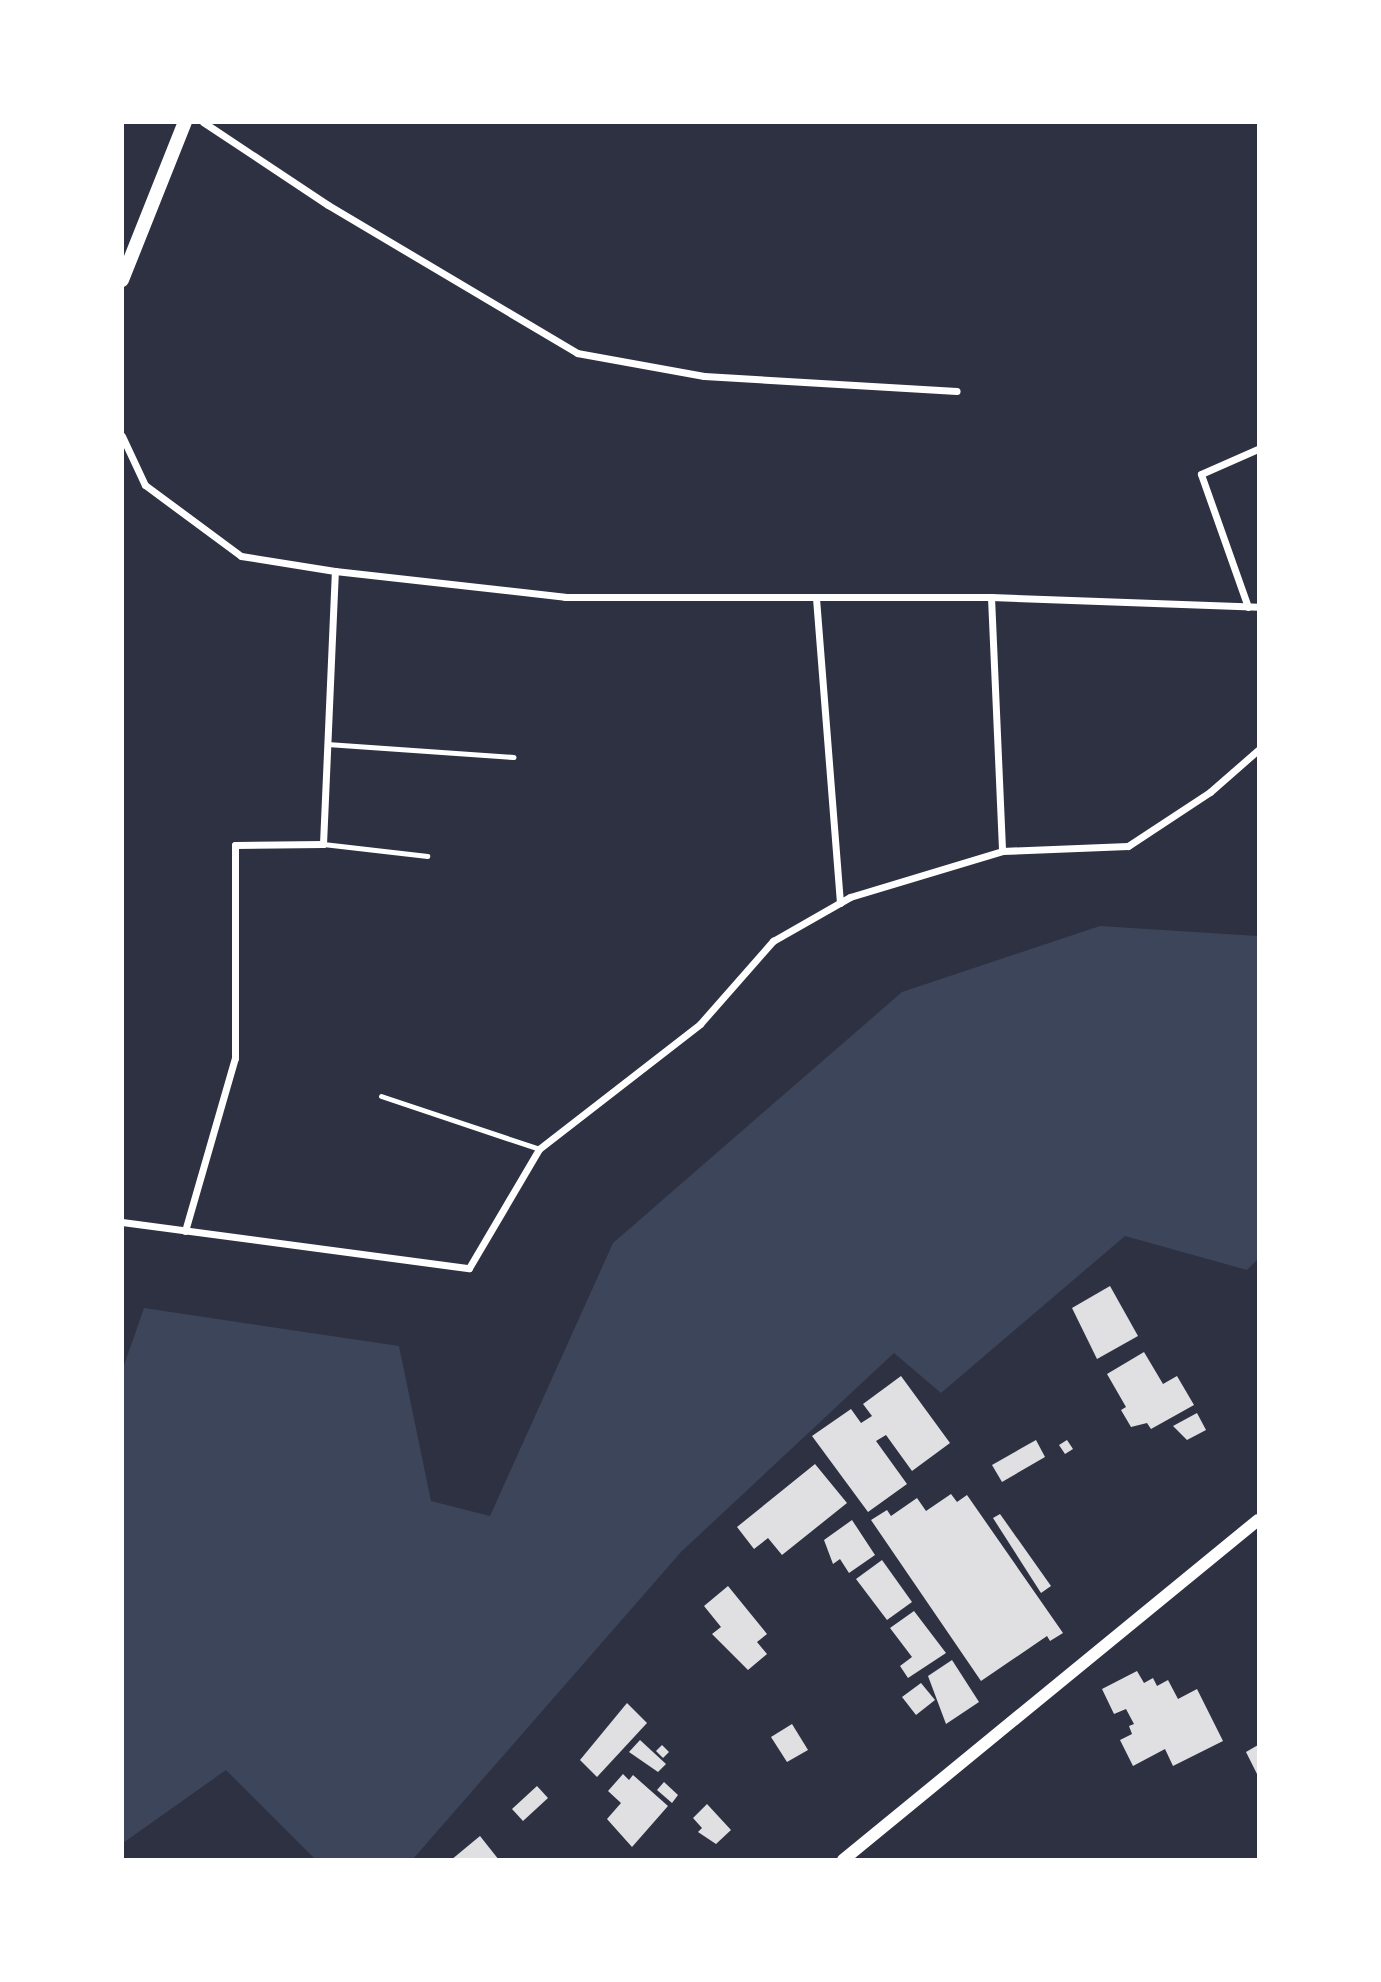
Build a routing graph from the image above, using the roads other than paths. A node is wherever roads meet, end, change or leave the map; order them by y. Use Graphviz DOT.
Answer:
graph roads {
  1 [pos="185,122"];
  2 [pos="203,122"];
  3 [pos="122,280"];
  4 [pos="957,391"];
  5 [pos="122,436"];
  6 [pos="1258,449"];
  7 [pos="335,571"];
  8 [pos="991,597"];
  9 [pos="816,598"];
  10 [pos="1248,607"];
  11 [pos="1258,607"];
  12 [pos="327,744"];
  13 [pos="1258,750"];
  14 [pos="514,757"];
  15 [pos="323,844"];
  16 [pos="1002,851"];
  17 [pos="426,856"];
  18 [pos="840,903"];
  19 [pos="381,1096"];
  20 [pos="539,1149"];
  21 [pos="122,1222"];
  22 [pos="185,1231"];
  23 [pos="1258,1520"];
  24 [pos="844,1860"];
  1 -- 3 [label="main road"];
  2 -- 4 [label="street"];
  5 -- 7 [label="street"];
  6 -- 10 [label="street"];
  7 -- 9 [label="street"];
  7 -- 12 [label="street"];
  8 -- 9 [label="street"];
  8 -- 10 [label="street"];
  8 -- 16 [label="street"];
  9 -- 18 [label="street"];
  10 -- 11 [label="street"];
  12 -- 14 [label="lane"];
  12 -- 15 [label="street"];
  13 -- 16 [label="street"];
  15 -- 17 [label="lane"];
  15 -- 22 [label="street"];
  16 -- 18 [label="street"];
  18 -- 20 [label="street"];
  19 -- 20 [label="lane"];
  20 -- 22 [label="street"];
  21 -- 22 [label="street"];
  23 -- 24 [label="street"];
}
